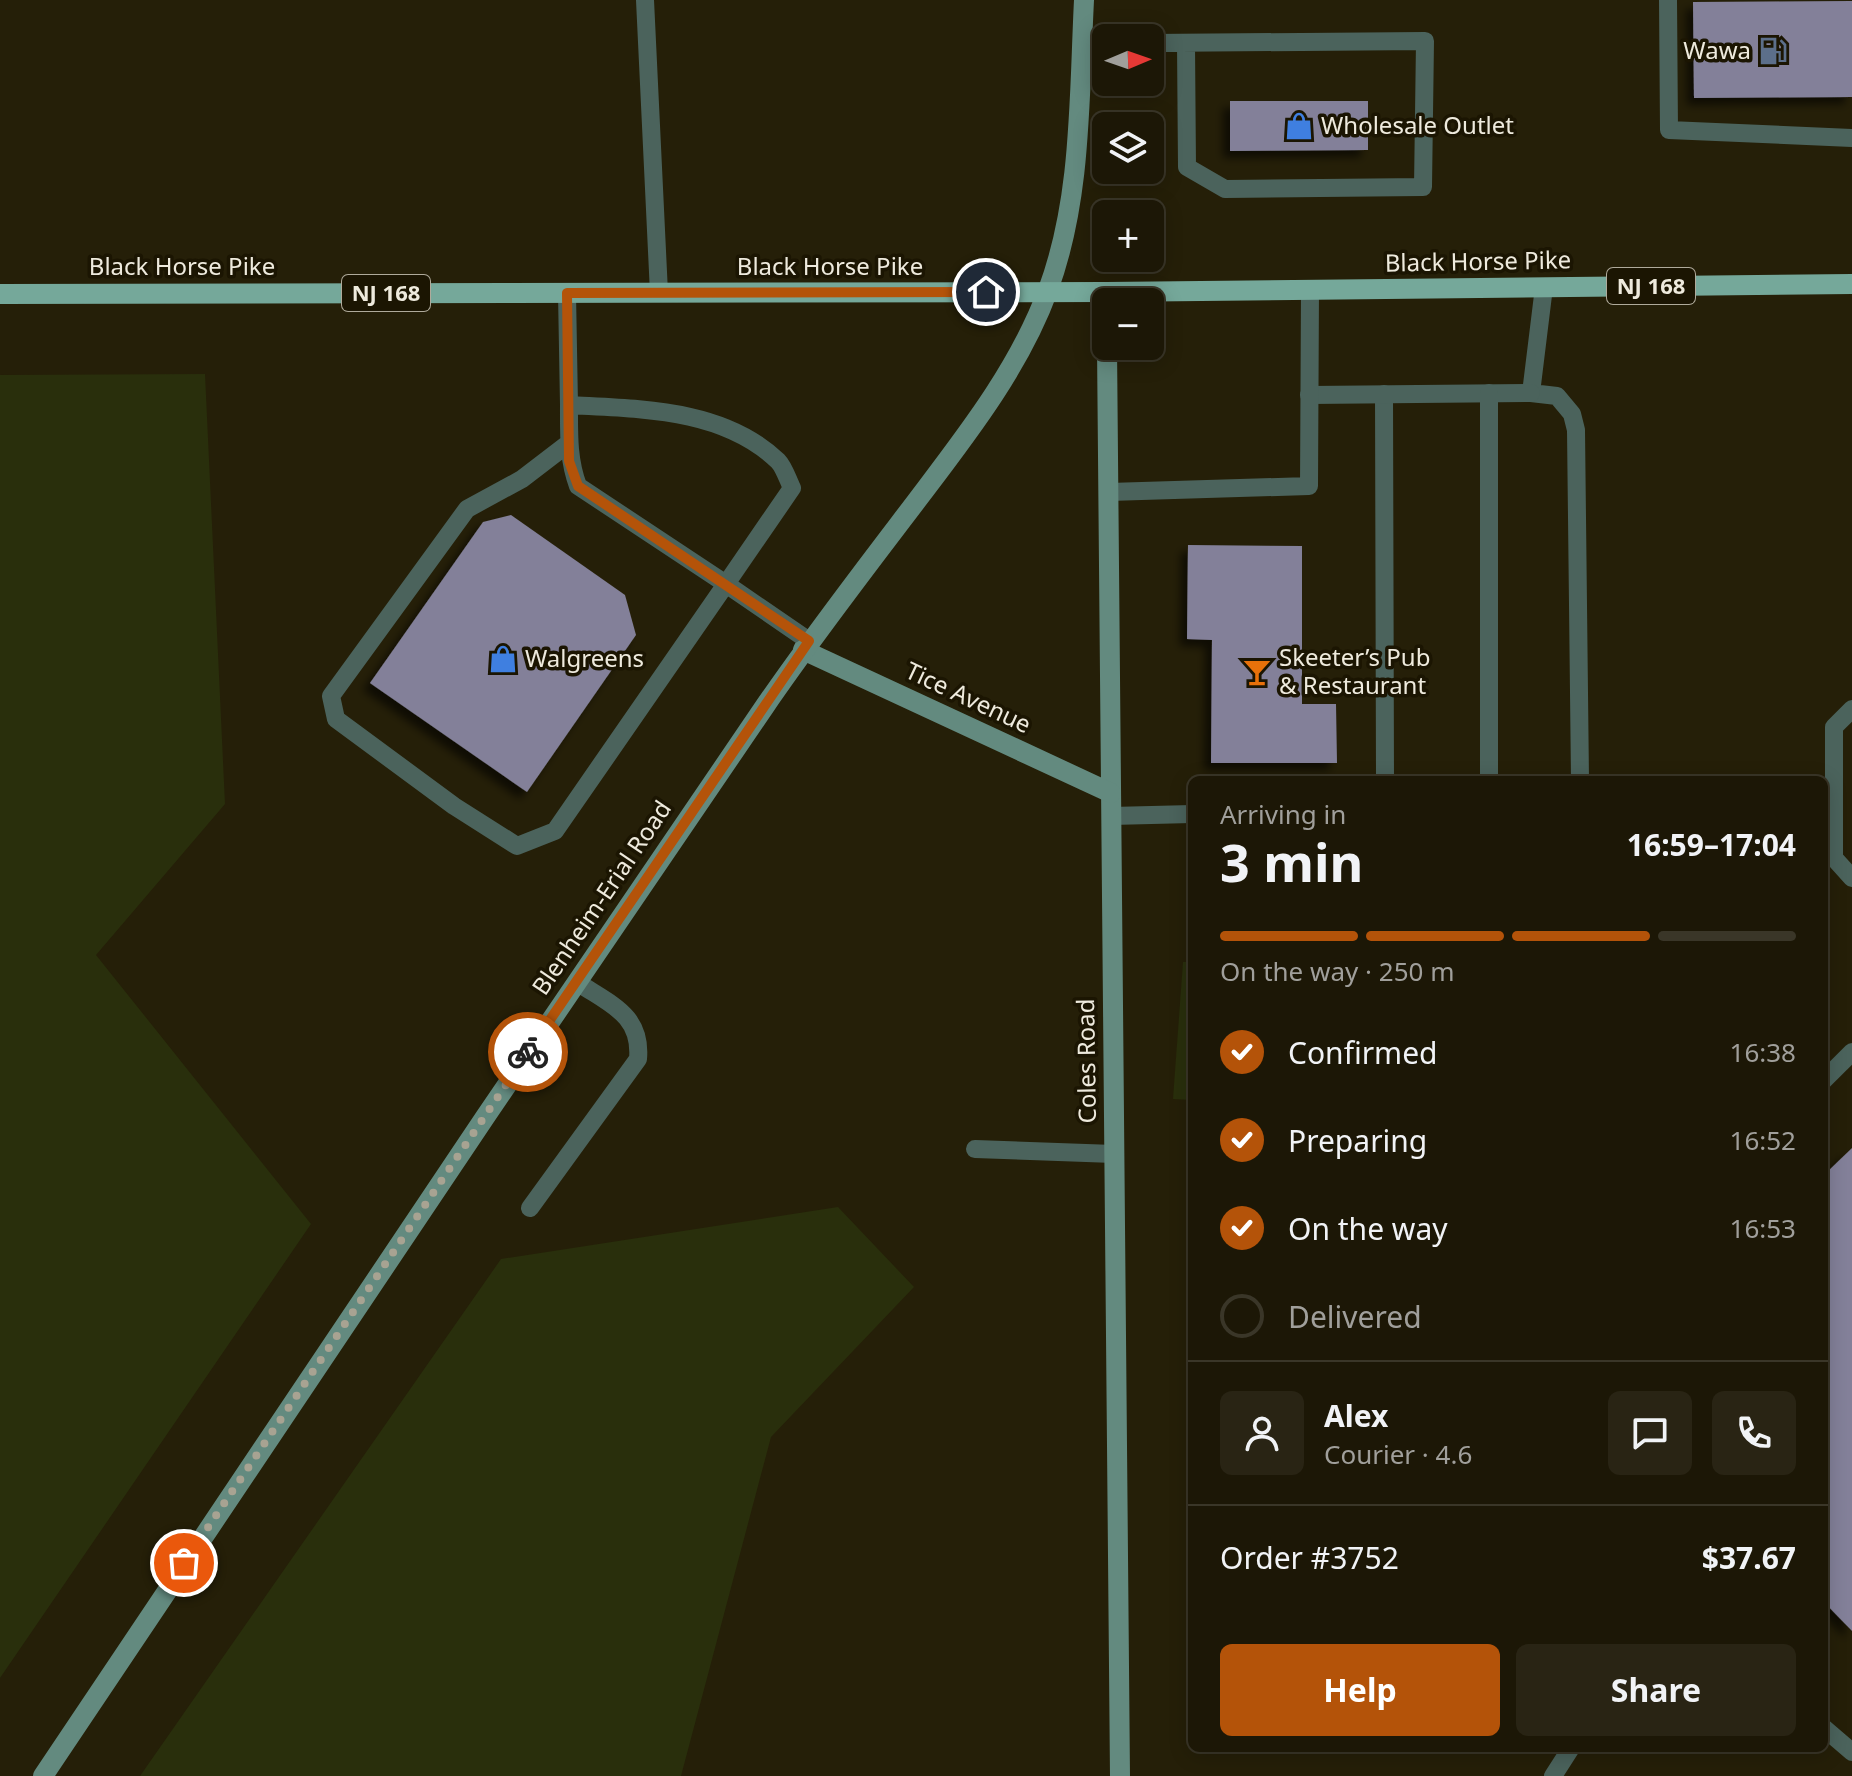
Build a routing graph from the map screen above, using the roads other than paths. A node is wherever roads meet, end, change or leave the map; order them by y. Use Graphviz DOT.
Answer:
graph roads {
  1 [pos="645,0"];
  2 [pos="1084,0"];
  3 [pos="1668,0"];
  4 [pos="1082,39"];
  5 [pos="1092,40"];
  6 [pos="1164,44"];
  7 [pos="1186,45"];
  8 [pos="1852,138"];
  9 [pos="1852,281"];
  10 [pos="1544,287"];
  11 [pos="1310,290"];
  12 [pos="1047,292"];
  13 [pos="567,293"];
  14 [pos="659,293"];
  15 [pos="0,294"];
  16 [pos="1164,295"];
  17 [pos="1092,296"];
  18 [pos="1107,360"];
  19 [pos="1489,393"];
  20 [pos="1531,393"];
  21 [pos="1384,394"];
  22 [pos="1309,395"];
  23 [pos="569,405"];
  24 [pos="569,443"];
  25 [pos="1109,492"];
  26 [pos="726,584"];
  27 [pos="806,646"];
  28 [pos="1852,709"];
  29 [pos="1385,776"];
  30 [pos="1489,776"];
  31 [pos="1580,776"];
  32 [pos="1111,793"];
  33 [pos="1188,814"];
  34 [pos="1111,816"];
  35 [pos="1852,878"];
  36 [pos="577,982"];
  37 [pos="1852,1052"];
  38 [pos="1828,1076"];
  39 [pos="975,1149"];
  40 [pos="1114,1154"];
  41 [pos="530,1208"];
  42 [pos="1828,1731"];
  43 [pos="1568,1752"];
  44 [pos="1852,1752"];
  45 [pos="43,1776"];
  46 [pos="1120,1776"];
  47 [pos="1553,1776"];
  1 -- 14 [label="lane"];
  2 -- 4 [label="main road, Blenheim-Erial Road"];
  3 -- 8 [label="lane"];
  4 -- 5 [label="lane"];
  4 -- 12 [label="main road, Blenheim-Erial Road"];
  6 -- 7 [label="lane"];
  7 -- 7 [label="lane"];
  9 -- 10 [label="main road, Black Horse Pike / NJ 168"];
  10 -- 11 [label="main road, Black Horse Pike / NJ 168"];
  10 -- 20 [label="lane"];
  11 -- 16 [label="main road, Black Horse Pike / NJ 168"];
  11 -- 22 [label="lane"];
  12 -- 14 [label="main road, Black Horse Pike / NJ 168"];
  12 -- 17 [label="main road, Black Horse Pike / NJ 168"];
  12 -- 27 [label="main road, Blenheim-Erial Road"];
  13 -- 14 [label="main road, Black Horse Pike / NJ 168"];
  13 -- 15 [label="main road, Black Horse Pike / NJ 168"];
  13 -- 23 [label="lane"];
  18 -- 25 [label="main road, Coles Road"];
  19 -- 20 [label="lane"];
  19 -- 21 [label="lane"];
  19 -- 30 [label="lane"];
  20 -- 31 [label="lane"];
  21 -- 22 [label="lane"];
  21 -- 29 [label="lane"];
  22 -- 25 [label="lane"];
  23 -- 24 [label="lane"];
  23 -- 26 [label="lane"];
  24 -- 26 [label="lane"];
  24 -- 26 [label="lane"];
  25 -- 32 [label="main road, Coles Road"];
  26 -- 27 [label="lane"];
  27 -- 32 [label="main road, Tice Avenue"];
  27 -- 36 [label="main road, Blenheim-Erial Road"];
  28 -- 35 [label="lane"];
  32 -- 34 [label="main road, Coles Road"];
  33 -- 34 [label="lane"];
  34 -- 40 [label="main road, Coles Road"];
  36 -- 41 [label="lane"];
  36 -- 45 [label="main road, Blenheim-Erial Road"];
  37 -- 38 [label="lane"];
  39 -- 40 [label="lane"];
  40 -- 46 [label="main road, Coles Road"];
  42 -- 44 [label="lane"];
  43 -- 47 [label="lane"];
}
